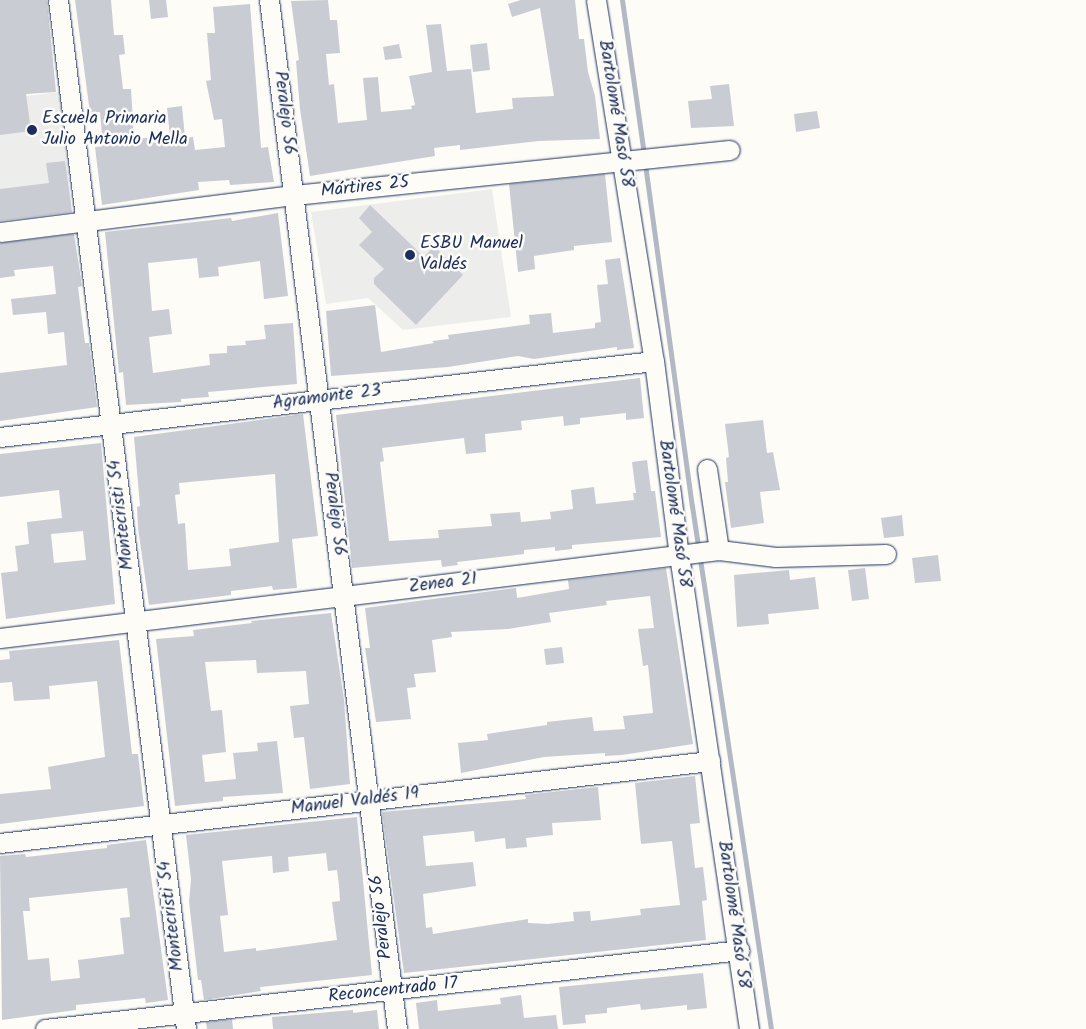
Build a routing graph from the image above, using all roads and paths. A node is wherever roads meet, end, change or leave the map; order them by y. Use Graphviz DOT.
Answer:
graph roads {
  1 [pos="58,0"];
  2 [pos="269,0"];
  3 [pos="596,0"];
  4 [pos="730,150"];
  5 [pos="623,162"];
  6 [pos="294,195"];
  7 [pos="87,220"];
  8 [pos="0,232"];
  9 [pos="654,361"];
  10 [pos="319,399"];
  11 [pos="111,425"];
  12 [pos="0,437"];
  13 [pos="706,469"];
  14 [pos="719,550"];
  15 [pos="687,554"];
  16 [pos="886,554"];
  17 [pos="345,596"];
  18 [pos="135,621"];
  19 [pos="0,638"];
  20 [pos="710,761"];
  21 [pos="368,800"];
  22 [pos="161,824"];
  23 [pos="0,843"];
  24 [pos="740,950"];
  25 [pos="392,992"];
  26 [pos="185,1021"];
  27 [pos="45,1029"];
  28 [pos="397,1029"];
  29 [pos="749,1029"];
  1 -- 7 [label="street, Montecristi 54"];
  2 -- 6 [label="street, Peralejo 56"];
  3 -- 5 [label="street, Bartolomé Masó 58"];
  4 -- 5 [label="street, Mártires 25"];
  5 -- 6 [label="street, Mártires 25"];
  5 -- 9 [label="street, Bartolomé Masó 58"];
  6 -- 7 [label="street, Mártires 25"];
  6 -- 10 [label="street, Peralejo 56"];
  7 -- 8 [label="street, Mártires 25"];
  7 -- 11 [label="street, Montecristi 54"];
  9 -- 10 [label="street, Agramonte 23"];
  9 -- 15 [label="street, Bartolomé Masó 58"];
  10 -- 11 [label="street, Agramonte 23"];
  10 -- 17 [label="street, Peralejo 56"];
  11 -- 12 [label="street, Agramonte 23"];
  11 -- 18 [label="street, Montecristi 54"];
  13 -- 14 [label="street"];
  14 -- 15 [label="street, Zenea 21"];
  14 -- 16 [label="street, Zenea 21"];
  15 -- 17 [label="street, Zenea 21"];
  15 -- 20 [label="street, Bartolomé Masó 58"];
  17 -- 18 [label="street, Zenea 21"];
  17 -- 21 [label="street, Peralejo 56"];
  18 -- 19 [label="street, Zenea 21"];
  18 -- 22 [label="street, Montecristi 54"];
  20 -- 21 [label="street, Manuel Valdés 19"];
  20 -- 24 [label="street, Bartolomé Masó 58"];
  21 -- 22 [label="street, Manuel Valdés 19"];
  21 -- 25 [label="street, Peralejo 56"];
  22 -- 23 [label="street, Manuel Valdés 19"];
  22 -- 26 [label="street, Montecristi 54"];
  24 -- 25 [label="street, Reconcentrado 17"];
  24 -- 29 [label="street, Bartolomé Masó 58"];
  25 -- 26 [label="street, Reconcentrado 17"];
  25 -- 28 [label="street, Peralejo 56"];
  26 -- 27 [label="street, Reconcentrado 17"];
}
